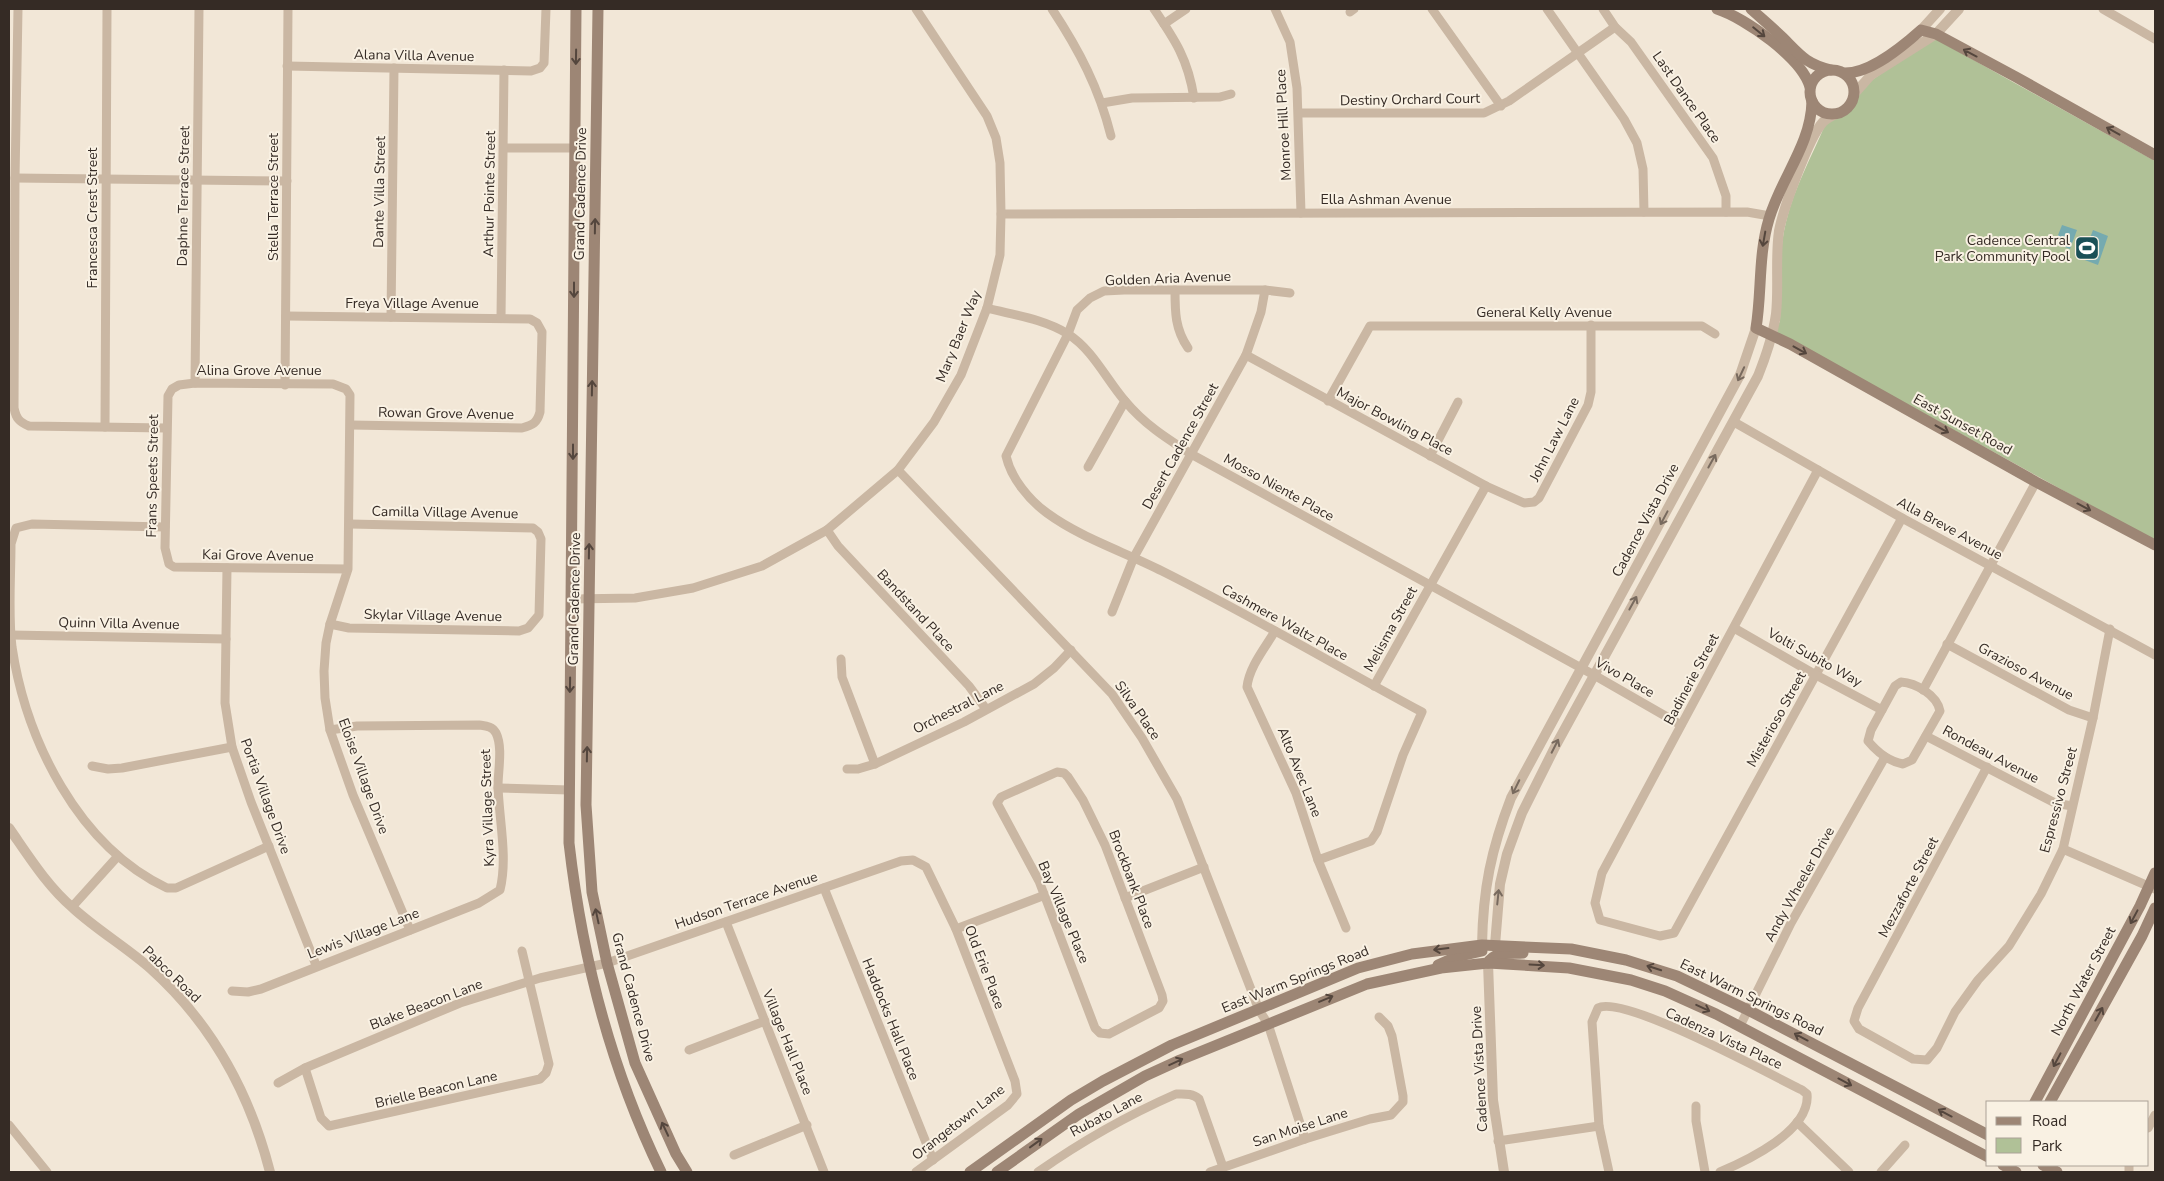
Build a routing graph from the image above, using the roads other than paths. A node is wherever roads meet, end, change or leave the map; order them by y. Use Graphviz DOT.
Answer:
graph roads {
  1 [pos="18,9"];
  2 [pos="107,9"];
  3 [pos="199,9"];
  4 [pos="288,9"];
  5 [pos="546,9"];
  6 [pos="576,9"];
  7 [pos="598,9"];
  8 [pos="916,9"];
  9 [pos="1052,9"];
  10 [pos="1154,9"];
  11 [pos="1186,9"];
  12 [pos="1274,9"];
  13 [pos="1432,9"];
  14 [pos="1547,9"];
  15 [pos="1603,9"];
  16 [pos="1717,9"];
  17 [pos="1751,9"];
  18 [pos="1940,9"];
  19 [pos="1959,9"];
  20 [pos="2103,9"];
  21 [pos="1164,24"];
  22 [pos="1615,27"];
  23 [pos="1921,30"];
  24 [pos="1936,34"];
  25 [pos="2155,39"];
  26 [pos="1578,53"];
  27 [pos="287,66"];
  28 [pos="394,68"];
  29 [pos="504,70"];
  30 [pos="1831,70"];
  31 [pos="1845,74"];
  32 [pos="1810,87"];
  33 [pos="1855,93"];
  34 [pos="1231,94"];
  35 [pos="1194,98"];
  36 [pos="1812,101"];
  37 [pos="1102,103"];
  38 [pos="1501,106"];
  39 [pos="1299,113"];
  40 [pos="1836,114"];
  41 [pos="1111,136"];
  42 [pos="504,148"];
  43 [pos="575,148"];
  44 [pos="2155,155"];
  45 [pos="15,178"];
  46 [pos="105,179"];
  47 [pos="197,180"];
  48 [pos="286,181"];
  49 [pos="1644,212"];
  50 [pos="1726,212"];
  51 [pos="1301,213"];
  52 [pos="1001,214"];
  53 [pos="1770,216"];
  54 [pos="1175,290"];
  55 [pos="1265,290"];
  56 [pos="1290,293"];
  57 [pos="987,308"];
  58 [pos="286,316"];
  59 [pos="391,317"];
  60 [pos="501,318"];
  61 [pos="1591,325"];
  62 [pos="1756,328"];
  63 [pos="1068,334"];
  64 [pos="1715,334"];
  65 [pos="1772,334"];
  66 [pos="1188,348"];
  67 [pos="1246,355"];
  68 [pos="195,383"];
  69 [pos="285,385"];
  70 [pos="172,389"];
  71 [pos="346,389"];
  72 [pos="1328,400"];
  73 [pos="1125,401"];
  74 [pos="1458,402"];
  75 [pos="538,420"];
  76 [pos="1734,422"];
  77 [pos="351,425"];
  78 [pos="105,428"];
  79 [pos="166,428"];
  80 [pos="1191,454"];
  81 [pos="1430,456"];
  82 [pos="1088,467"];
  83 [pos="898,470"];
  84 [pos="1818,470"];
  85 [pos="2036,482"];
  86 [pos="1486,486"];
  87 [pos="1534,502"];
  88 [pos="1902,518"];
  89 [pos="350,524"];
  90 [pos="165,528"];
  91 [pos="827,530"];
  92 [pos="2155,545"];
  93 [pos="1134,557"];
  94 [pos="169,564"];
  95 [pos="1990,565"];
  96 [pos="227,568"];
  97 [pos="348,569"];
  98 [pos="1430,586"];
  99 [pos="572,599"];
  100 [pos="589,600"];
  101 [pos="1112,612"];
  102 [pos="534,623"];
  103 [pos="330,624"];
  104 [pos="1734,628"];
  105 [pos="2110,630"];
  106 [pos="1275,631"];
  107 [pos="11,635"];
  108 [pos="226,639"];
  109 [pos="1947,644"];
  110 [pos="1071,650"];
  111 [pos="2155,655"];
  112 [pos="841,659"];
  113 [pos="1582,668"];
  114 [pos="1594,675"];
  115 [pos="1816,675"];
  116 [pos="1374,686"];
  117 [pos="1923,690"];
  118 [pos="986,709"];
  119 [pos="1882,710"];
  120 [pos="2093,718"];
  121 [pos="1681,725"];
  122 [pos="330,730"];
  123 [pos="1926,736"];
  124 [pos="232,747"];
  125 [pos="1885,757"];
  126 [pos="875,764"];
  127 [pos="92,766"];
  128 [pos="1987,768"];
  129 [pos="847,769"];
  130 [pos="498,788"];
  131 [pos="568,790"];
  132 [pos="997,803"];
  133 [pos="2072,806"];
  134 [pos="9,828"];
  135 [pos="269,846"];
  136 [pos="2063,848"];
  137 [pos="118,856"];
  138 [pos="913,860"];
  139 [pos="1318,860"];
  140 [pos="1204,867"];
  141 [pos="2155,873"];
  142 [pos="2152,887"];
  143 [pos="824,888"];
  144 [pos="500,890"];
  145 [pos="1044,895"];
  146 [pos="1125,898"];
  147 [pos="1595,903"];
  148 [pos="72,907"];
  149 [pos="2155,908"];
  150 [pos="726,922"];
  151 [pos="1346,928"];
  152 [pos="956,929"];
  153 [pos="410,930"];
  154 [pos="1482,945"];
  155 [pos="1495,946"];
  156 [pos="1571,949"];
  157 [pos="522,951"];
  158 [pos="1488,963"];
  159 [pos="607,964"];
  160 [pos="316,966"];
  161 [pos="589,969"];
  162 [pos="1430,970"];
  163 [pos="530,981"];
  164 [pos="232,991"];
  165 [pos="1163,1001"];
  166 [pos="1259,1010"];
  167 [pos="1748,1010"];
  168 [pos="1379,1017"];
  169 [pos="765,1021"];
  170 [pos="1268,1024"];
  171 [pos="1740,1026"];
  172 [pos="689,1050"];
  173 [pos="1927,1060"];
  174 [pos="304,1068"];
  175 [pos="278,1083"];
  176 [pos="1017,1094"];
  177 [pos="2035,1101"];
  178 [pos="2051,1101"];
  179 [pos="1696,1106"];
  180 [pos="2155,1114"];
  181 [pos="1797,1122"];
  182 [pos="9,1125"];
  183 [pos="806,1125"];
  184 [pos="1599,1126"];
  185 [pos="2149,1126"];
  186 [pos="1986,1134"];
  187 [pos="1305,1139"];
  188 [pos="1498,1141"];
  189 [pos="1905,1145"];
  190 [pos="734,1155"];
  191 [pos="1986,1156"];
  192 [pos="933,1160"];
  193 [pos="2045,1166"];
  194 [pos="1223,1167"];
  195 [pos="2009,1168"];
  196 [pos="47,1172"];
  197 [pos="270,1172"];
  198 [pos="661,1172"];
  199 [pos="687,1172"];
  200 [pos="824,1172"];
  201 [pos="916,1172"];
  202 [pos="970,1172"];
  203 [pos="997,1172"];
  204 [pos="1038,1172"];
  205 [pos="1210,1172"];
  206 [pos="1504,1172"];
  207 [pos="1609,1172"];
  208 [pos="1705,1172"];
  209 [pos="1720,1172"];
  210 [pos="1849,1172"];
  211 [pos="1881,1172"];
  212 [pos="1994,1172"];
  213 [pos="2057,1172"];
  1 -- 45 [label="street"];
  2 -- 46 [label="street, Francesca Crest Street"];
  3 -- 47 [label="street, Daphne Terrace Street"];
  4 -- 27 [label="street, Stella Terrace Street"];
  5 -- 29 [label="street, Alana Villa Avenue"];
  6 -- 43 [label="main road, Grand Cadence Drive, one-way"];
  100 -- 7 [label="main road, Grand Cadence Drive, one-way"];
  8 -- 52 [label="street, Mary Baer Way"];
  9 -- 37 [label="street"];
  10 -- 21 [label="street"];
  11 -- 21 [label="street"];
  12 -- 39 [label="street, Monroe Hill Place"];
  13 -- 38 [label="street"];
  14 -- 26 [label="street"];
  15 -- 22 [label="street, Last Dance Place"];
  16 -- 32 [label="main road, one-way"];
  17 -- 30 [label="main road"];
  18 -- 23 [label="street"];
  19 -- 24 [label="street"];
  20 -- 25 [label="street"];
  21 -- 35 [label="street"];
  22 -- 26 [label="street, Destiny Orchard Court"];
  22 -- 50 [label="street, Last Dance Place"];
  23 -- 24 [label="main road"];
  23 -- 31 [label="main road"];
  24 -- 33 [label="street"];
  44 -- 24 [label="main road, one-way"];
  26 -- 38 [label="street, Destiny Orchard Court"];
  26 -- 49 [label="street"];
  27 -- 28 [label="street, Alana Villa Avenue"];
  27 -- 48 [label="street, Stella Terrace Street"];
  28 -- 29 [label="street, Alana Villa Avenue"];
  28 -- 59 [label="street, Dante Villa Street"];
  29 -- 42 [label="street, Arthur Pointe Street"];
  30 -- 31 [label="main road"];
  30 -- 32 [label="main road"];
  31 -- 33 [label="main road"];
  32 -- 36 [label="main road"];
  33 -- 40 [label="main road"];
  34 -- 35 [label="street"];
  35 -- 37 [label="street"];
  36 -- 40 [label="main road"];
  36 -- 53 [label="main road, Cadence Vista Drive"];
  37 -- 41 [label="street"];
  38 -- 39 [label="street, Destiny Orchard Court"];
  39 -- 51 [label="street, Monroe Hill Place"];
  40 -- 65 [label="street"];
  42 -- 43 [label="street"];
  42 -- 60 [label="street, Arthur Pointe Street"];
  43 -- 99 [label="main road, Grand Cadence Drive, one-way"];
  45 -- 46 [label="street"];
  45 -- 78 [label="street"];
  46 -- 47 [label="street"];
  46 -- 78 [label="street, Francesca Crest Street"];
  47 -- 48 [label="street"];
  47 -- 68 [label="street, Daphne Terrace Street"];
  48 -- 58 [label="street, Stella Terrace Street"];
  49 -- 50 [label="street, Ella Ashman Avenue"];
  49 -- 51 [label="street, Ella Ashman Avenue"];
  50 -- 53 [label="street, Ella Ashman Avenue"];
  51 -- 52 [label="street, Ella Ashman Avenue"];
  52 -- 57 [label="street, Mary Baer Way"];
  53 -- 62 [label="main road, Cadence Vista Drive, one-way"];
  54 -- 55 [label="street, Golden Aria Avenue"];
  54 -- 63 [label="street, Golden Aria Avenue"];
  54 -- 66 [label="street"];
  55 -- 56 [label="street, Golden Aria Avenue"];
  55 -- 67 [label="street, Desert Cadence Street"];
  57 -- 63 [label="street, Mosso Niente Place"];
  57 -- 83 [label="street, Mary Baer Way"];
  58 -- 59 [label="street, Freya Village Avenue"];
  58 -- 69 [label="street, Stella Terrace Street"];
  59 -- 60 [label="street, Freya Village Avenue"];
  60 -- 75 [label="street, Freya Village Avenue"];
  61 -- 64 [label="street, General Kelly Avenue"];
  61 -- 72 [label="street, General Kelly Avenue"];
  61 -- 87 [label="street, John Law Lane"];
  62 -- 65 [label="main road, East Sunset Road"];
  62 -- 113 [label="street, Cadence Vista Drive, one-way"];
  63 -- 73 [label="street, Mosso Niente Place"];
  63 -- 93 [label="street, Golden Aria Avenue"];
  65 -- 76 [label="street"];
  65 -- 85 [label="main road, East Sunset Road, one-way"];
  67 -- 72 [label="street, Major Bowling Place"];
  67 -- 80 [label="street, Desert Cadence Street"];
  68 -- 69 [label="street, Alina Grove Avenue"];
  68 -- 70 [label="street, Alina Grove Avenue"];
  69 -- 71 [label="street, Alina Grove Avenue"];
  70 -- 79 [label="street, Frans Speets Street"];
  71 -- 77 [label="street, Eloise Village Drive"];
  72 -- 81 [label="street, Major Bowling Place"];
  73 -- 80 [label="street, Mosso Niente Place"];
  73 -- 82 [label="street"];
  74 -- 81 [label="street"];
  75 -- 77 [label="street, Rowan Grove Avenue"];
  76 -- 84 [label="street, Alla Breve Avenue"];
  114 -- 76 [label="street, one-way"];
  77 -- 89 [label="street, Eloise Village Drive"];
  78 -- 79 [label="street"];
  79 -- 90 [label="street, Frans Speets Street"];
  80 -- 93 [label="street, Desert Cadence Street"];
  80 -- 98 [label="street, Mosso Niente Place"];
  81 -- 86 [label="street, Major Bowling Place"];
  83 -- 91 [label="street, Mary Baer Way"];
  83 -- 110 [label="street, Silva Place"];
  84 -- 88 [label="street, Alla Breve Avenue"];
  84 -- 104 [label="street, Badinerie Street"];
  85 -- 92 [label="main road, East Sunset Road, one-way"];
  85 -- 95 [label="street"];
  86 -- 87 [label="street, Major Bowling Place"];
  86 -- 98 [label="street, Melisma Street"];
  88 -- 95 [label="street, Alla Breve Avenue"];
  88 -- 115 [label="street, Misterioso Street"];
  89 -- 97 [label="street, Eloise Village Drive"];
  89 -- 102 [label="street, Camilla Village Avenue"];
  90 -- 94 [label="street, Frans Speets Street"];
  90 -- 107 [label="street"];
  91 -- 100 [label="street, Mary Baer Way"];
  91 -- 118 [label="street, Bandstand Place"];
  93 -- 101 [label="street, Desert Cadence Street"];
  93 -- 106 [label="street, Cashmere Waltz Place"];
  94 -- 96 [label="street, Kai Grove Avenue"];
  95 -- 105 [label="street, Alla Breve Avenue"];
  95 -- 109 [label="street"];
  96 -- 97 [label="street, Kai Grove Avenue"];
  96 -- 108 [label="street, Portia Village Drive"];
  97 -- 103 [label="street, Eloise Village Drive"];
  98 -- 113 [label="street, Mosso Niente Place"];
  98 -- 116 [label="street, Melisma Street"];
  99 -- 100 [label="street, Mary Baer Way"];
  99 -- 131 [label="main road, Grand Cadence Drive, one-way"];
  159 -- 100 [label="main road, Grand Cadence Drive, one-way"];
  102 -- 103 [label="street, Skylar Village Avenue"];
  103 -- 122 [label="street, Eloise Village Drive"];
  104 -- 115 [label="street, Volti Subito Way"];
  104 -- 121 [label="street, Badinerie Street"];
  105 -- 111 [label="street, Alla Breve Avenue"];
  105 -- 120 [label="street, Espressivo Street"];
  106 -- 116 [label="street, Cashmere Waltz Place"];
  106 -- 139 [label="street, Alto Avec Lane"];
  107 -- 108 [label="street, Quinn Villa Avenue"];
  107 -- 137 [label="street"];
  108 -- 124 [label="street, Portia Village Drive"];
  109 -- 117 [label="street"];
  109 -- 120 [label="street, Grazioso Avenue"];
  110 -- 118 [label="street, Orchestral Lane"];
  110 -- 140 [label="street, Silva Place"];
  112 -- 126 [label="street"];
  113 -- 114 [label="street, Vivo Place"];
  113 -- 154 [label="street, Cadence Vista Drive, one-way"];
  114 -- 121 [label="street, Vivo Place"];
  155 -- 114 [label="street, one-way"];
  115 -- 119 [label="street, Volti Subito Way"];
  115 -- 147 [label="street, Misterioso Street"];
  116 -- 139 [label="street, Cashmere Waltz Place"];
  117 -- 119 [label="street"];
  117 -- 123 [label="street"];
  118 -- 126 [label="street, Orchestral Lane"];
  119 -- 125 [label="street"];
  120 -- 133 [label="street, Espressivo Street"];
  121 -- 147 [label="street, Badinerie Street"];
  122 -- 130 [label="street, Kyra Village Street"];
  122 -- 153 [label="street, Eloise Village Drive"];
  123 -- 125 [label="street"];
  123 -- 128 [label="street, Rondeau Avenue"];
  124 -- 127 [label="street"];
  124 -- 135 [label="street, Portia Village Drive"];
  125 -- 167 [label="street, Andy Wheeler Drive"];
  126 -- 129 [label="street, Orchestral Lane"];
  128 -- 133 [label="street, Rondeau Avenue"];
  128 -- 173 [label="street, Mezzaforte Street"];
  130 -- 131 [label="street"];
  130 -- 144 [label="street, Kyra Village Street"];
  131 -- 161 [label="main road, Grand Cadence Drive"];
  132 -- 145 [label="street, Bay Village Place"];
  132 -- 146 [label="street, Brockbank Place"];
  133 -- 136 [label="street, Espressivo Street"];
  134 -- 148 [label="street, Pabco Road"];
  135 -- 137 [label="street"];
  135 -- 160 [label="street, Portia Village Drive"];
  136 -- 142 [label="street"];
  136 -- 173 [label="street, Espressivo Street"];
  137 -- 148 [label="street"];
  138 -- 143 [label="street, Hudson Terrace Avenue"];
  138 -- 152 [label="street, Old Erie Place"];
  139 -- 151 [label="street, Alto Avec Lane"];
  140 -- 146 [label="street"];
  140 -- 166 [label="street, Silva Place"];
  141 -- 142 [label="main road, North Water Street"];
  142 -- 177 [label="main road, North Water Street, one-way"];
  143 -- 150 [label="street, Hudson Terrace Avenue"];
  143 -- 192 [label="street, Haddocks Hall Place"];
  144 -- 153 [label="street, Lewis Village Lane"];
  145 -- 152 [label="street"];
  145 -- 165 [label="street, Bay Village Place"];
  146 -- 165 [label="street, Brockbank Place"];
  148 -- 197 [label="street, Pabco Road"];
  178 -- 149 [label="main road, one-way"];
  150 -- 159 [label="street, Hudson Terrace Avenue"];
  150 -- 169 [label="street, Village Hall Place"];
  152 -- 176 [label="street, Old Erie Place"];
  153 -- 160 [label="street, Lewis Village Lane"];
  154 -- 155 [label="main road, East Warm Springs Road"];
  154 -- 166 [label="main road, East Warm Springs Road, one-way"];
  155 -- 156 [label="main road, East Warm Springs Road"];
  155 -- 162 [label="main road"];
  156 -- 158 [label="main road"];
  167 -- 156 [label="main road, East Warm Springs Road, one-way"];
  157 -- 163 [label="street"];
  158 -- 162 [label="main road"];
  158 -- 171 [label="main road, one-way"];
  158 -- 188 [label="street, Cadence Vista Drive"];
  159 -- 161 [label="street, Hudson Terrace Avenue"];
  199 -- 159 [label="main road, Grand Cadence Drive, one-way"];
  160 -- 164 [label="street, Lewis Village Lane"];
  161 -- 163 [label="street, Blake Beacon Lane"];
  161 -- 198 [label="main road, Grand Cadence Drive"];
  170 -- 162 [label="main road, one-way"];
  163 -- 174 [label="street, Blake Beacon Lane"];
  163 -- 174 [label="street, Brielle Beacon Lane"];
  166 -- 170 [label="street, Silva Place"];
  166 -- 202 [label="main road, East Warm Springs Road"];
  167 -- 171 [label="street, Andy Wheeler Drive"];
  186 -- 167 [label="main road, East Warm Springs Road, one-way"];
  168 -- 187 [label="street, San Moise Lane"];
  169 -- 172 [label="street"];
  169 -- 183 [label="street, Village Hall Place"];
  170 -- 187 [label="street, Silva Place"];
  203 -- 170 [label="main road, one-way"];
  171 -- 191 [label="main road, one-way"];
  174 -- 175 [label="street, Blake Beacon Lane"];
  176 -- 192 [label="street, Orangetown Lane"];
  179 -- 208 [label="street"];
  180 -- 185 [label="street"];
  181 -- 184 [label="street, Cadenza Vista Place"];
  181 -- 209 [label="street"];
  181 -- 210 [label="street"];
  182 -- 196 [label="street"];
  183 -- 190 [label="street"];
  183 -- 200 [label="street, Village Hall Place"];
  184 -- 188 [label="street"];
  184 -- 207 [label="street"];
  187 -- 194 [label="street, San Moise Lane"];
  188 -- 206 [label="street, Cadence Vista Drive"];
  189 -- 211 [label="street"];
  192 -- 201 [label="street, Orangetown Lane"];
  193 -- 213 [label="main road"];
  194 -- 204 [label="street, Rubato Lane"];
  194 -- 205 [label="street, San Moise Lane"];
  195 -- 212 [label="main road"];
}
